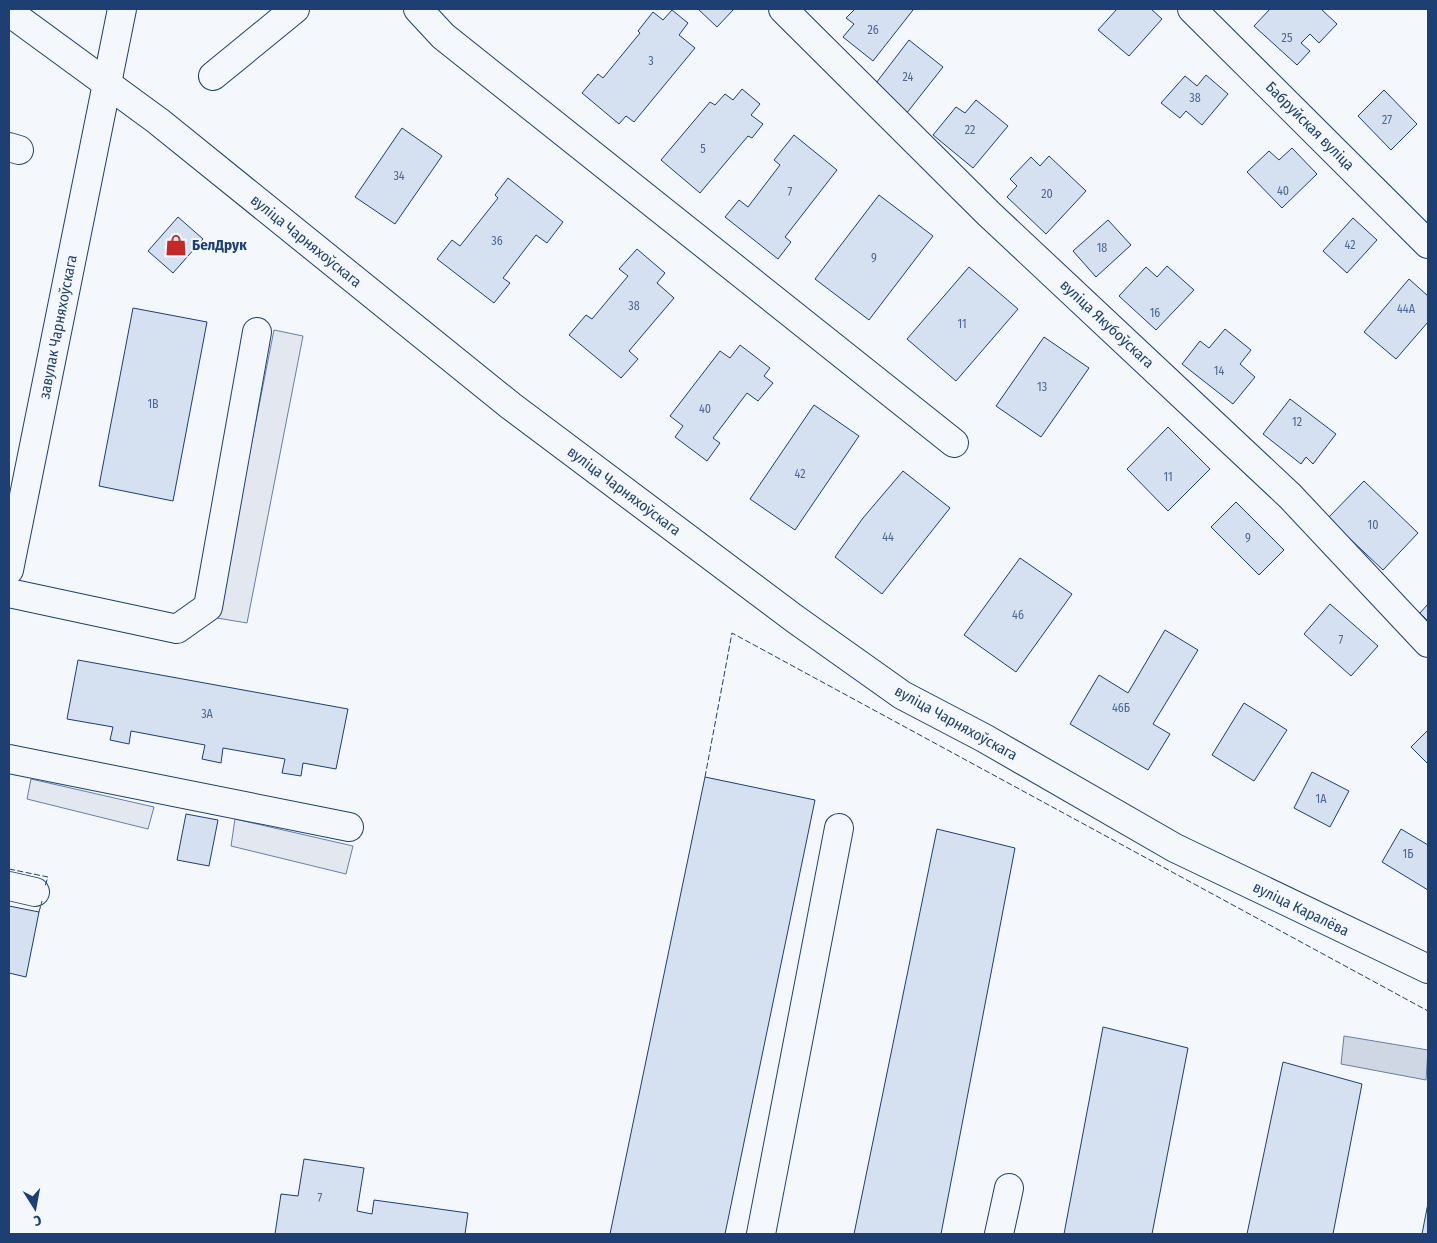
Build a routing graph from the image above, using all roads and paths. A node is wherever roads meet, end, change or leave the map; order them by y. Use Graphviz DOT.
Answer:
graph roads {
  1 [pos="122,9"];
  2 [pos="296,9"];
  3 [pos="418,9"];
  4 [pos="782,9"];
  5 [pos="1192,9"];
  6 [pos="9,12"];
  7 [pos="213,76"];
  8 [pos="109,84"];
  9 [pos="1428,244"];
  10 [pos="257,332"];
  11 [pos="954,443"];
  12 [pos="9,570"];
  13 [pos="9,593"];
  14 [pos="1428,643"];
  15 [pos="9,759"];
  16 [pos="349,827"];
  17 [pos="839,828"];
  18 [pos="1174,848"];
  19 [pos="9,886"];
  20 [pos="35,892"];
  21 [pos="1428,969"];
  22 [pos="1009,1188"];
  23 [pos="760,1234"];
  24 [pos="999,1234"];
  1 -- 8 [label="street"];
  2 -- 7 [label="street"];
  3 -- 11 [label="street"];
  4 -- 14 [label="street, вуліца Якубоўскага"];
  5 -- 9 [label="street, Бабруйская вуліца"];
  6 -- 8 [label="street, вуліца Чарняхоўскага"];
  8 -- 12 [label="street, завулак Чарняхоўскага"];
  8 -- 18 [label="street, вуліца Чарняхоўскага"];
  10 -- 13 [label="street"];
  15 -- 16 [label="street"];
  17 -- 23 [label="street"];
  18 -- 21 [label="street, вуліца Каралёва"];
  19 -- 20 [label="street"];
  22 -- 24 [label="street"];
}
